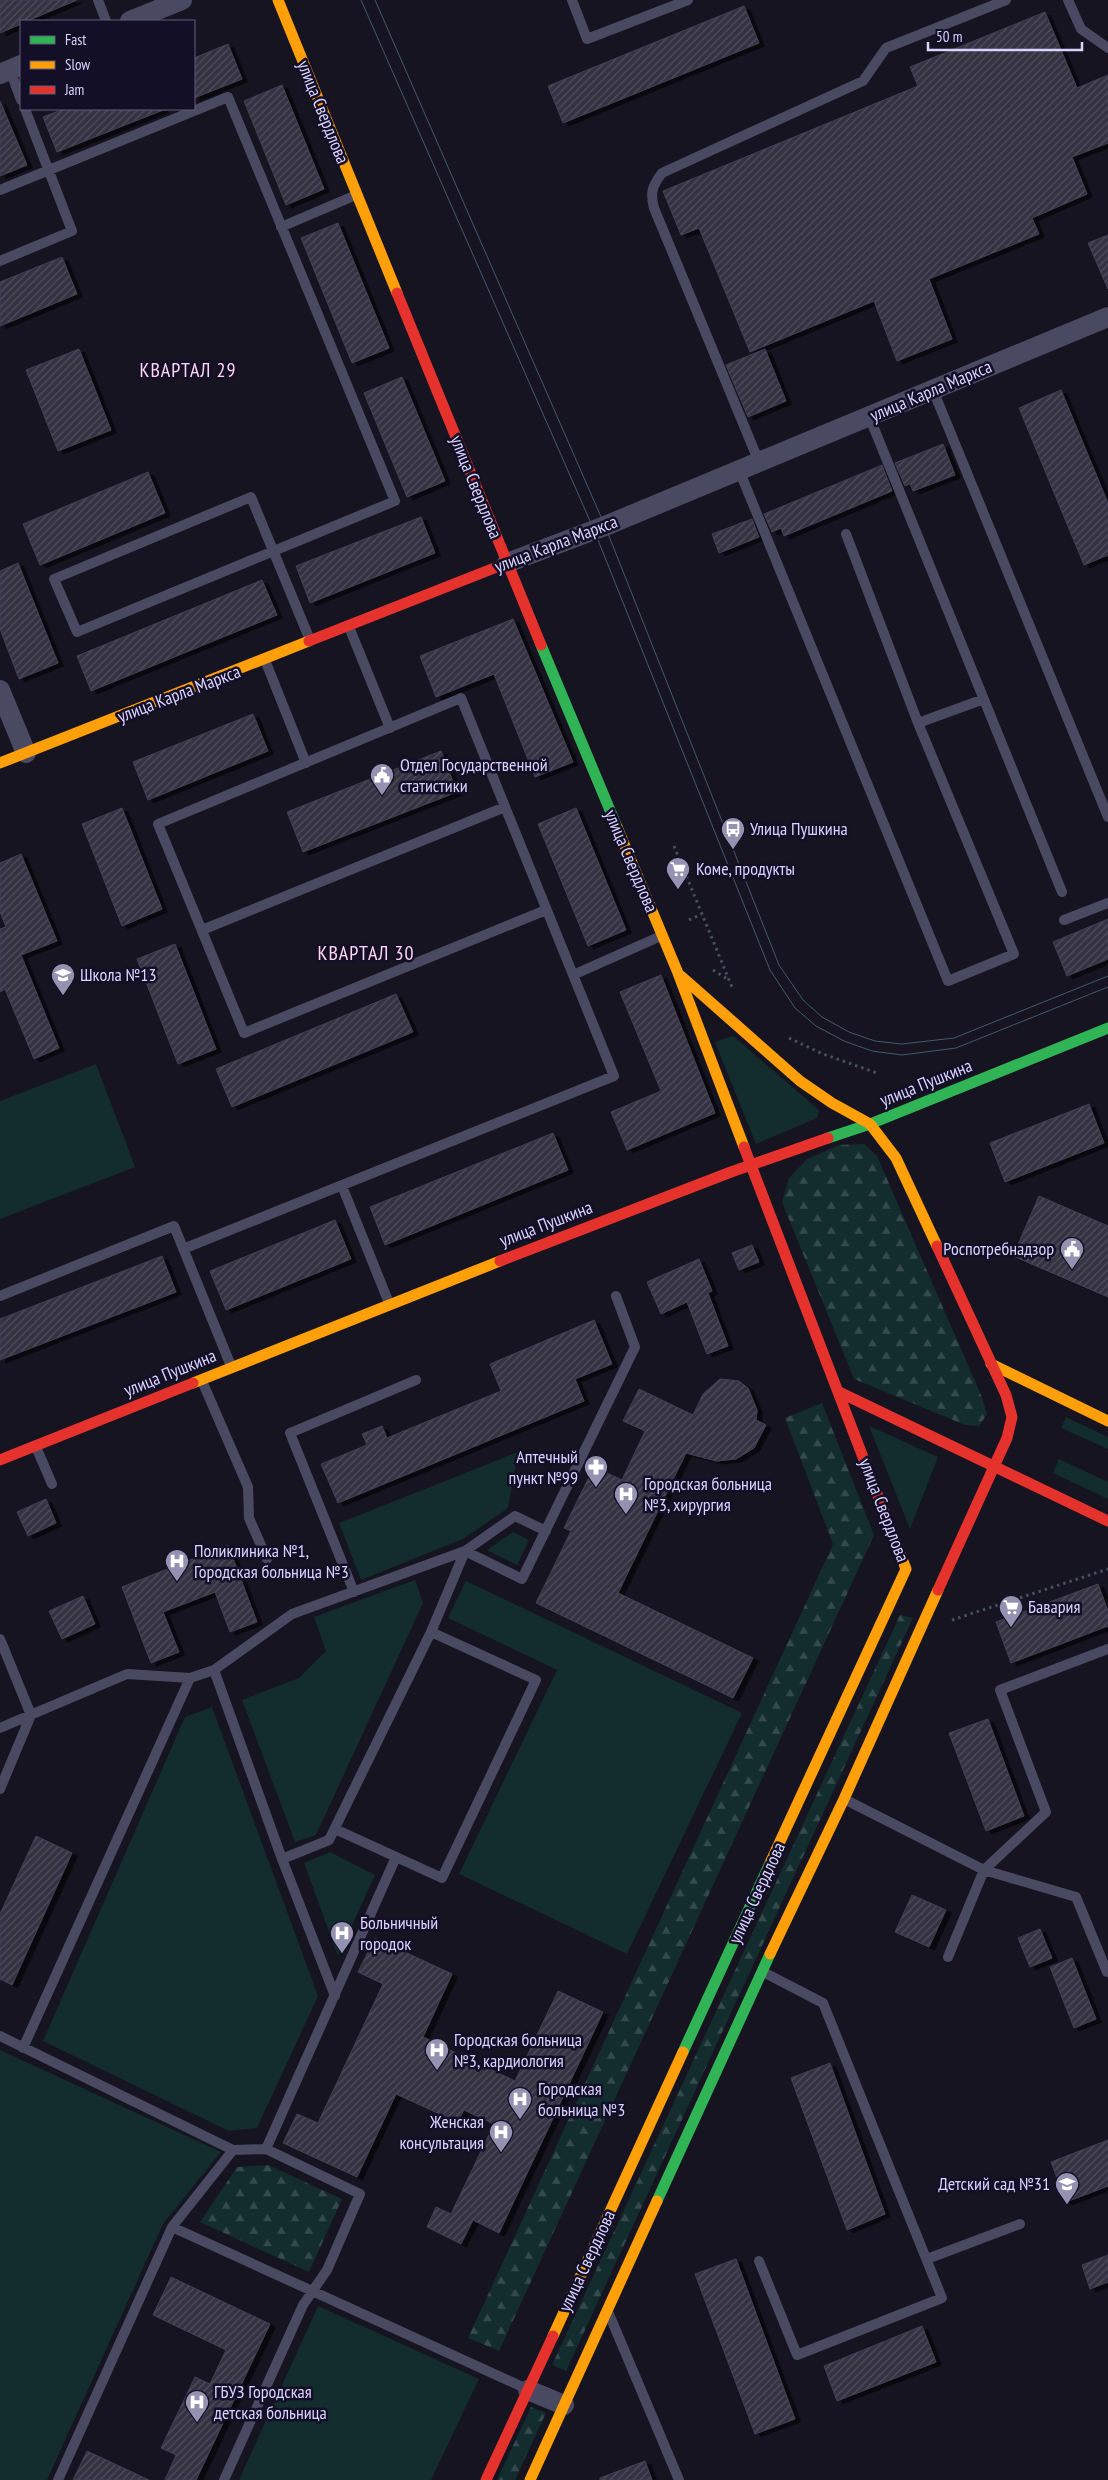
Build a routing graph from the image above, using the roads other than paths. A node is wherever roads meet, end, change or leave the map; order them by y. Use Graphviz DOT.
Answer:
graph roads {
  1 [pos="98,0"];
  2 [pos="182,0"];
  3 [pos="278,0"];
  4 [pos="572,0"];
  5 [pos="688,0"];
  6 [pos="1006,0"];
  7 [pos="1068,0"];
  8 [pos="106,20"];
  9 [pos="132,20"];
  10 [pos="1108,48"];
  11 [pos="10,70"];
  12 [pos="20,97"];
  13 [pos="25,110"];
  14 [pos="48,170"];
  15 [pos="0,190"];
  16 [pos="356,195"];
  17 [pos="281,227"];
  18 [pos="0,261"];
  19 [pos="1108,317"];
  20 [pos="933,390"];
  21 [pos="869,416"];
  22 [pos="760,462"];
  23 [pos="739,470"];
  24 [pos="846,534"];
  25 [pos="274,551"];
  26 [pos="507,564"];
  27 [pos="348,626"];
  28 [pos="311,642"];
  29 [pos="265,660"];
  30 [pos="0,690"];
  31 [pos="984,699"];
  32 [pos="918,723"];
  33 [pos="390,728"];
  34 [pos="26,753"];
  35 [pos="306,762"];
  36 [pos="0,763"];
  37 [pos="505,807"];
  38 [pos="1108,817"];
  39 [pos="1062,892"];
  40 [pos="1108,903"];
  41 [pos="546,910"];
  42 [pos="1064,920"];
  43 [pos="202,930"];
  44 [pos="662,935"];
  45 [pos="678,973"];
  46 [pos="573,975"];
  47 [pos="1108,1028"];
  48 [pos="870,1124"];
  49 [pos="750,1165"];
  50 [pos="342,1186"];
  51 [pos="183,1250"];
  52 [pos="0,1296"];
  53 [pos="616,1296"];
  54 [pos="390,1304"];
  55 [pos="991,1364"];
  56 [pos="232,1367"];
  57 [pos="201,1379"];
  58 [pos="416,1380"];
  59 [pos="839,1392"];
  60 [pos="1108,1421"];
  61 [pos="35,1446"];
  62 [pos="0,1460"];
  63 [pos="994,1466"];
  64 [pos="52,1484"];
  65 [pos="1105,1519"];
  66 [pos="546,1531"];
  67 [pos="1108,1531"];
  68 [pos="465,1551"];
  69 [pos="267,1559"];
  70 [pos="354,1592"];
  71 [pos="431,1632"];
  72 [pos="0,1639"];
  73 [pos="1108,1649"];
  74 [pos="214,1670"];
  75 [pos="190,1678"];
  76 [pos="31,1715"];
  77 [pos="0,1728"];
  78 [pos="0,1788"];
  79 [pos="844,1799"];
  80 [pos="335,1829"];
  81 [pos="396,1857"];
  82 [pos="282,1859"];
  83 [pos="984,1870"];
  84 [pos="948,1957"];
  85 [pos="762,1971"];
  86 [pos="1107,1972"];
  87 [pos="335,1996"];
  88 [pos="0,2036"];
  89 [pos="24,2048"];
  90 [pos="266,2149"];
  91 [pos="234,2150"];
  92 [pos="1020,2224"];
  93 [pos="172,2227"];
  94 [pos="927,2259"];
  95 [pos="759,2261"];
  96 [pos="313,2292"];
  97 [pos="607,2311"];
  98 [pos="528,2390"];
  99 [pos="564,2406"];
  100 [pos="58,2480"];
  101 [pos="224,2480"];
  102 [pos="486,2480"];
  103 [pos="530,2480"];
  104 [pos="679,2480"];
  1 -- 8 [label="lane"];
  2 -- 9 [label="street"];
  3 -- 16 [label="street, улица Свердлова"];
  4 -- 5 [label="lane"];
  6 -- 22 [label="lane"];
  7 -- 10 [label="lane"];
  11 -- 12 [label="lane"];
  13 -- 14 [label="lane"];
  14 -- 15 [label="lane"];
  14 -- 17 [label="lane"];
  14 -- 18 [label="lane"];
  16 -- 17 [label="lane"];
  16 -- 26 [label="street, улица Свердлова"];
  17 -- 25 [label="lane"];
  19 -- 20 [label="street, улица Карла Маркса"];
  20 -- 21 [label="street, улица Карла Маркса"];
  20 -- 38 [label="lane"];
  21 -- 22 [label="street, улица Карла Маркса"];
  21 -- 31 [label="lane"];
  22 -- 23 [label="street, улица Карла Маркса"];
  23 -- 26 [label="street, улица Карла Маркса"];
  23 -- 32 [label="lane"];
  24 -- 32 [label="lane"];
  25 -- 25 [label="lane"];
  25 -- 28 [label="lane"];
  26 -- 27 [label="street, улица Карла Маркса"];
  26 -- 44 [label="street, улица Свердлова"];
  27 -- 28 [label="street, улица Карла Маркса"];
  27 -- 33 [label="lane"];
  28 -- 29 [label="street, улица Карла Маркса"];
  29 -- 34 [label="street, улица Карла Маркса"];
  29 -- 35 [label="lane"];
  30 -- 34 [label="street"];
  31 -- 32 [label="lane"];
  31 -- 39 [label="lane"];
  33 -- 35 [label="lane"];
  33 -- 37 [label="lane"];
  34 -- 36 [label="street, улица Карла Маркса"];
  35 -- 43 [label="lane"];
  37 -- 41 [label="lane"];
  37 -- 43 [label="lane"];
  40 -- 42 [label="lane"];
  41 -- 43 [label="lane"];
  41 -- 46 [label="lane"];
  44 -- 45 [label="street, улица Свердлова"];
  44 -- 46 [label="lane"];
  45 -- 48 [label="street, улица Свердлова"];
  45 -- 49 [label="street, улица Свердлова"];
  46 -- 50 [label="lane"];
  47 -- 48 [label="street, улица Пушкина"];
  48 -- 49 [label="street, улица Пушкина"];
  48 -- 55 [label="street, улица Свердлова"];
  49 -- 54 [label="street, улица Пушкина"];
  49 -- 59 [label="street, улица Свердлова"];
  50 -- 51 [label="lane"];
  50 -- 54 [label="lane"];
  51 -- 52 [label="lane"];
  51 -- 56 [label="lane"];
  53 -- 66 [label="lane"];
  54 -- 56 [label="street, улица Пушкина"];
  55 -- 60 [label="street"];
  55 -- 63 [label="street, улица Свердлова"];
  56 -- 57 [label="street, улица Пушкина"];
  57 -- 61 [label="street, улица Пушкина"];
  57 -- 69 [label="lane"];
  58 -- 70 [label="lane"];
  59 -- 63 [label="street"];
  59 -- 98 [label="street, улица Свердлова"];
  61 -- 62 [label="street, улица Пушкина"];
  61 -- 64 [label="lane"];
  63 -- 65 [label="street"];
  63 -- 79 [label="street, улица Свердлова"];
  65 -- 67 [label="lane"];
  66 -- 68 [label="lane"];
  66 -- 68 [label="lane"];
  68 -- 70 [label="lane"];
  68 -- 71 [label="lane"];
  70 -- 74 [label="lane"];
  71 -- 80 [label="lane"];
  71 -- 81 [label="lane"];
  72 -- 76 [label="lane"];
  73 -- 83 [label="lane"];
  74 -- 75 [label="lane"];
  74 -- 82 [label="lane"];
  75 -- 76 [label="lane"];
  75 -- 89 [label="lane"];
  76 -- 77 [label="lane"];
  76 -- 78 [label="lane"];
  79 -- 83 [label="lane"];
  79 -- 85 [label="street, улица Свердлова"];
  80 -- 81 [label="lane"];
  80 -- 82 [label="lane"];
  81 -- 87 [label="lane"];
  82 -- 87 [label="lane"];
  83 -- 84 [label="lane"];
  83 -- 86 [label="lane"];
  85 -- 94 [label="lane"];
  85 -- 97 [label="street, улица Свердлова"];
  87 -- 90 [label="lane"];
  88 -- 89 [label="lane"];
  89 -- 91 [label="lane"];
  90 -- 91 [label="lane"];
  90 -- 96 [label="lane"];
  91 -- 93 [label="lane"];
  92 -- 94 [label="lane"];
  93 -- 96 [label="lane"];
  93 -- 100 [label="lane"];
  94 -- 95 [label="lane"];
  96 -- 98 [label="lane"];
  96 -- 101 [label="lane"];
  97 -- 99 [label="street, улица Свердлова"];
  97 -- 104 [label="lane"];
  98 -- 99 [label="street"];
  98 -- 102 [label="street, улица Свердлова"];
  99 -- 103 [label="street, улица Свердлова"];
}
